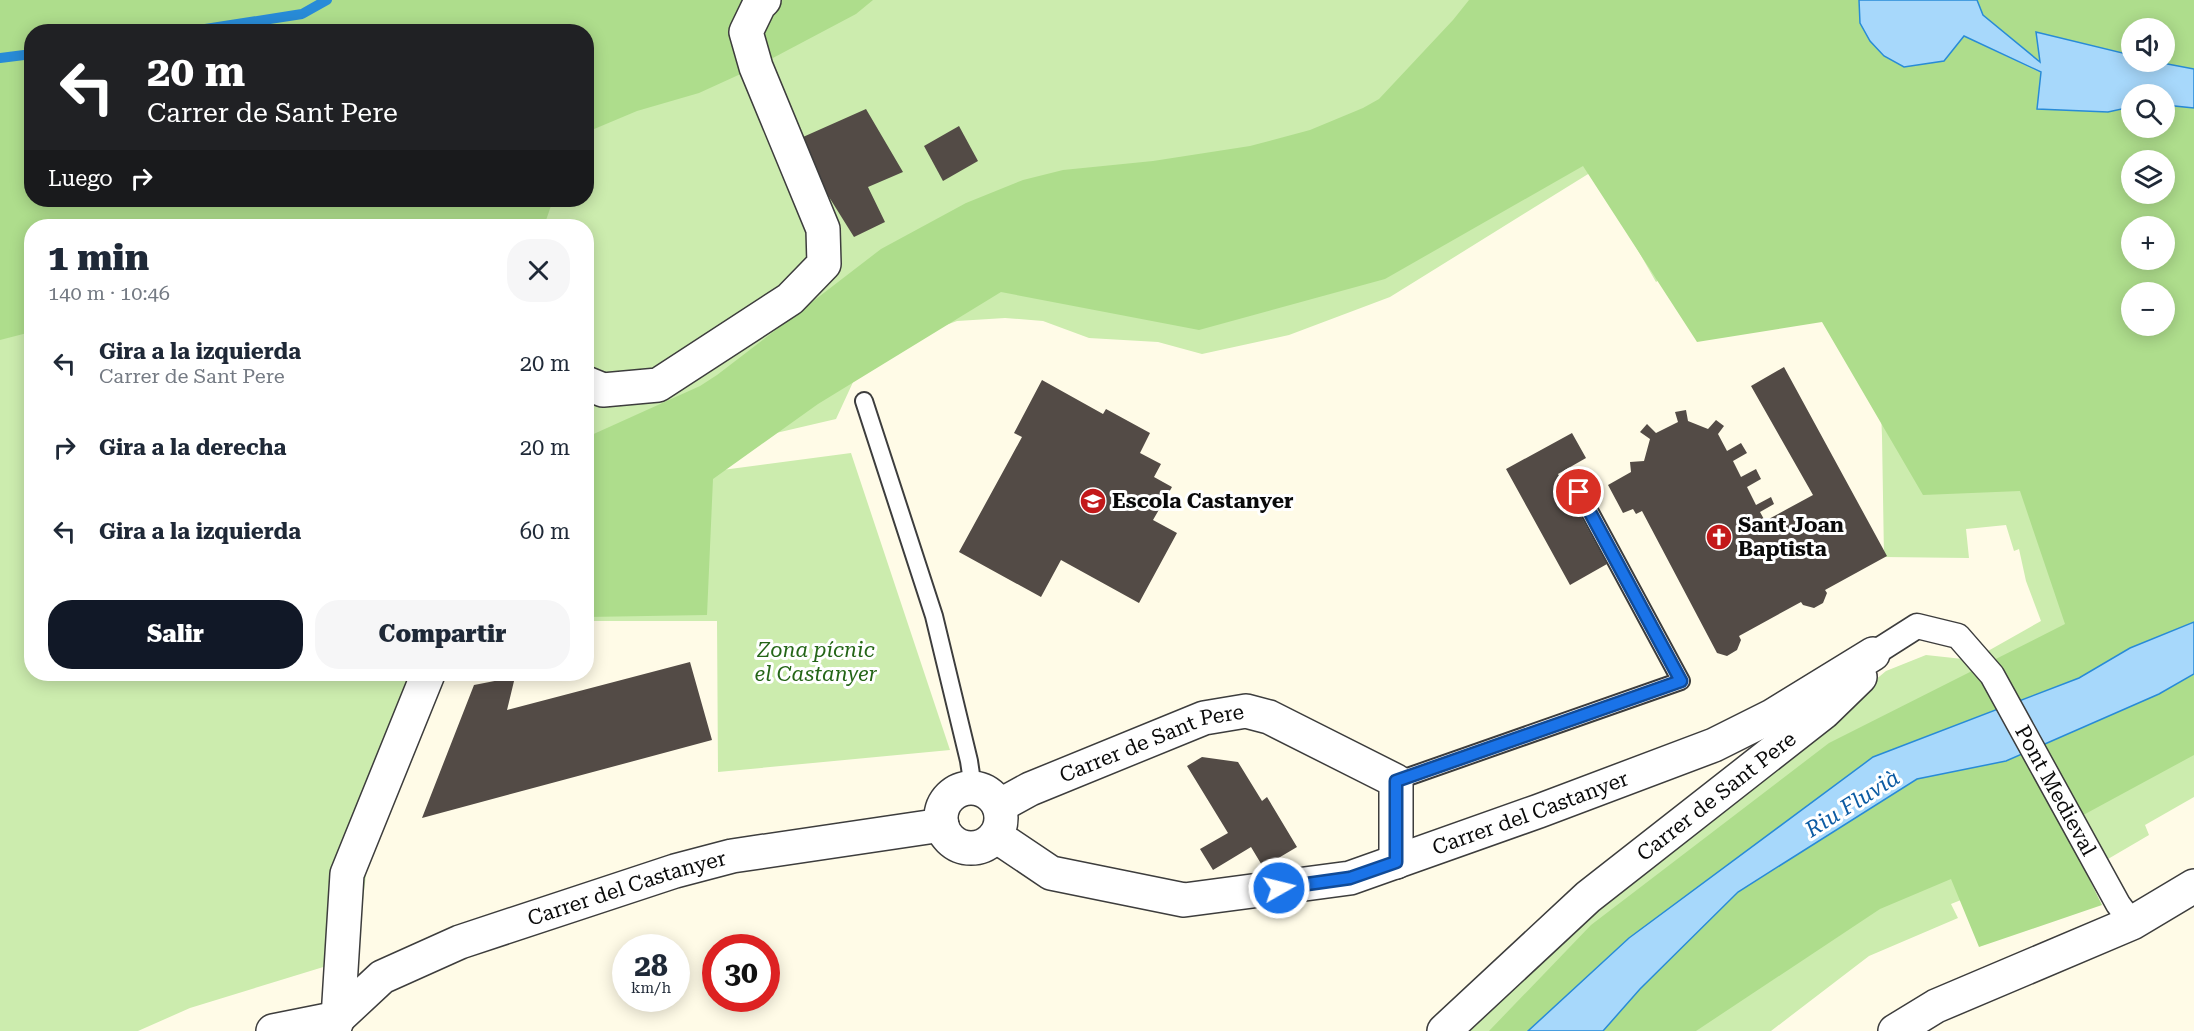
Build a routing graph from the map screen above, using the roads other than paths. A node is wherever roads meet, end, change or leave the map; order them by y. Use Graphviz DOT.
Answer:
graph roads {
  1 [pos="764,0"];
  2 [pos="594,386"];
  3 [pos="864,401"];
  4 [pos="1579,492"];
  5 [pos="1874,654"];
  6 [pos="1992,675"];
  7 [pos="425,681"];
  8 [pos="1396,781"];
  9 [pos="990,810"];
  10 [pos="942,825"];
  11 [pos="1396,862"];
  12 [pos="2194,886"];
  13 [pos="2125,914"];
  14 [pos="336,1024"];
  15 [pos="273,1031"];
  16 [pos="1444,1031"];
  17 [pos="1895,1031"];
  1 -- 2 [label="street"];
  3 -- 9 [label="lane"];
  4 -- 8 [label="lane"];
  5 -- 6 [label="street, Carrer de Sant Pere"];
  5 -- 11 [label="street, Carrer del Castanyer"];
  5 -- 16 [label="street, Carrer de Sant Pere"];
  6 -- 13 [label="street, Pont Medieval"];
  7 -- 14 [label="street"];
  8 -- 9 [label="street, Carrer de Sant Pere"];
  8 -- 11 [label="street"];
  9 -- 10 [label="street"];
  9 -- 10 [label="street"];
  9 -- 11 [label="street, Carrer del Castanyer"];
  10 -- 14 [label="street, Carrer del Castanyer"];
  12 -- 13 [label="street"];
  13 -- 17 [label="street"];
  14 -- 15 [label="street"];
}
